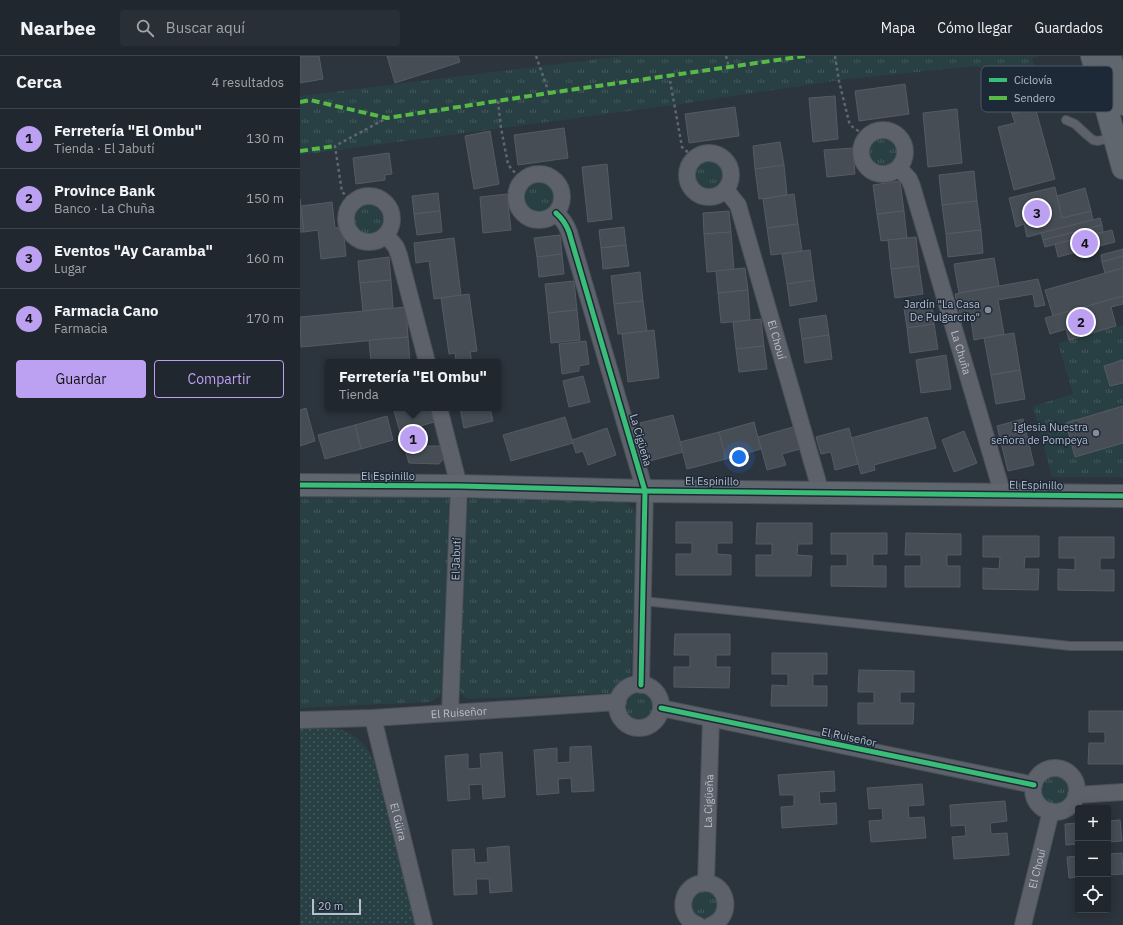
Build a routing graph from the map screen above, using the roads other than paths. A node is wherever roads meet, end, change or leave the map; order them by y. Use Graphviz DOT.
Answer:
graph roads {
  1 [pos="1092,56"];
  2 [pos="1110,56"];
  3 [pos="1095,66"];
  4 [pos="1113,66"];
  5 [pos="1113,67"];
  6 [pos="1123,104"];
  7 [pos="1108,112"];
  8 [pos="1066,120"];
  9 [pos="1115,137"];
  10 [pos="899,168"];
  11 [pos="1123,168"];
  12 [pos="725,190"];
  13 [pos="556,213"];
  14 [pos="386,235"];
  15 [pos="426,359"];
  16 [pos="440,411"];
  17 [pos="300,485"];
  18 [pos="459,486"];
  19 [pos="645,491"];
  20 [pos="821,492"];
  21 [pos="1003,495"];
  22 [pos="1123,496"];
  23 [pos="643,602"];
  24 [pos="1123,646"];
  25 [pos="641,685"];
  26 [pos="618,702"];
  27 [pos="661,708"];
  28 [pos="450,713"];
  29 [pos="373,718"];
  30 [pos="712,719"];
  31 [pos="300,720"];
  32 [pos="1034,785"];
  33 [pos="1123,792"];
  34 [pos="1076,795"];
  35 [pos="1051,811"];
  36 [pos="706,883"];
  37 [pos="424,925"];
  38 [pos="698,925"];
  39 [pos="711,925"];
  40 [pos="1023,925"];
  1 -- 3 [label="street"];
  2 -- 4 [label="street"];
  5 -- 6 [label="street"];
  7 -- 9 [label="street"];
  8 -- 9 [label="lane"];
  9 -- 11 [label="street"];
  10 -- 10 [label="street"];
  10 -- 21 [label="street, La Chuña"];
  12 -- 12 [label="street"];
  12 -- 20 [label="street, El Chouí"];
  13 -- 13 [label="street"];
  13 -- 19 [label="street, La Cigüeña"];
  14 -- 14 [label="street"];
  14 -- 15 [label="street"];
  16 -- 18 [label="street, El Jabutí"];
  17 -- 18 [label="street, El Espinillo"];
  18 -- 19 [label="street, El Espinillo"];
  18 -- 28 [label="street, El Jabutí"];
  19 -- 20 [label="street, El Espinillo"];
  19 -- 23 [label="street, La Cigüeña"];
  20 -- 21 [label="street, El Espinillo"];
  21 -- 22 [label="street, El Espinillo"];
  23 -- 24 [label="lane"];
  23 -- 25 [label="street, La Cigüeña"];
  25 -- 26 [label="street"];
  25 -- 27 [label="street"];
  26 -- 27 [label="street"];
  26 -- 28 [label="street, El Ruiseñor"];
  27 -- 30 [label="street, El Ruiseñor"];
  28 -- 29 [label="street, El Ruiseñor"];
  29 -- 31 [label="street, El Ruiseñor"];
  29 -- 37 [label="street, El Güira"];
  30 -- 32 [label="street, El Ruiseñor"];
  30 -- 36 [label="street, La Cigüeña"];
  32 -- 34 [label="street"];
  32 -- 35 [label="street"];
  33 -- 34 [label="street"];
  34 -- 35 [label="street"];
  35 -- 40 [label="street, El Chouí"];
  36 -- 38 [label="street"];
  36 -- 39 [label="street"];
}
